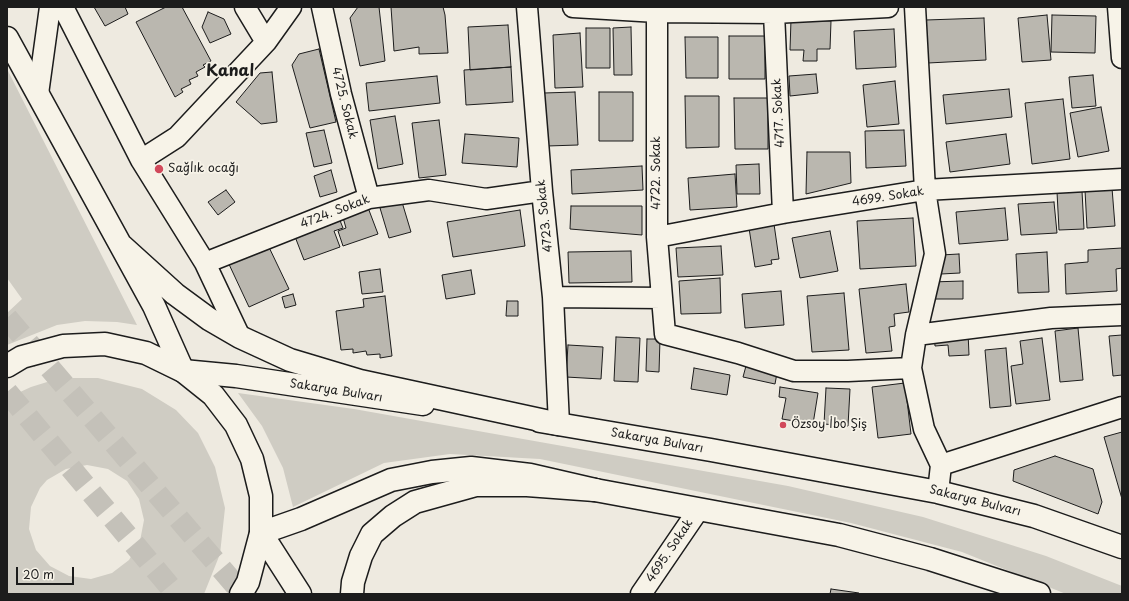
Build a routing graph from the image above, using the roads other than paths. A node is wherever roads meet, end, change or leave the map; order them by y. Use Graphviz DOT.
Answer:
graph roads {
  1 [pos="50,7"];
  2 [pos="63,7"];
  3 [pos="245,7"];
  4 [pos="291,7"];
  5 [pos="322,7"];
  6 [pos="527,7"];
  7 [pos="573,7"];
  8 [pos="888,7"];
  9 [pos="915,7"];
  10 [pos="1118,7"];
  11 [pos="804,9"];
  12 [pos="657,12"];
  13 [pos="774,13"];
  14 [pos="7,38"];
  15 [pos="266,42"];
  16 [pos="1122,58"];
  17 [pos="38,94"];
  18 [pos="141,160"];
  19 [pos="1122,179"];
  20 [pos="542,190"];
  21 [pos="924,190"];
  22 [pos="369,198"];
  23 [pos="783,213"];
  24 [pos="657,237"];
  25 [pos="122,246"];
  26 [pos="204,263"];
  27 [pos="553,297"];
  28 [pos="662,298"];
  29 [pos="1122,315"];
  30 [pos="916,335"];
  31 [pos="240,337"];
  32 [pos="7,366"];
  33 [pos="911,368"];
  34 [pos="183,371"];
  35 [pos="1122,408"];
  36 [pos="559,424"];
  37 [pos="941,465"];
  38 [pos="595,490"];
  39 [pos="938,492"];
  40 [pos="699,509"];
  41 [pos="261,533"];
  42 [pos="1122,547"];
  43 [pos="241,594"];
  44 [pos="300,594"];
  45 [pos="352,594"];
  46 [pos="641,594"];
  47 [pos="1039,594"];
  1 -- 17 [label="street"];
  2 -- 18 [label="street"];
  3 -- 15 [label="street"];
  4 -- 15 [label="street"];
  5 -- 22 [label="street, 4725. Sokak"];
  6 -- 20 [label="street, 4723. Sokak"];
  7 -- 12 [label="street"];
  8 -- 11 [label="street"];
  9 -- 21 [label="street"];
  10 -- 16 [label="street"];
  11 -- 13 [label="street"];
  12 -- 13 [label="street"];
  12 -- 24 [label="street, 4722. Sokak"];
  13 -- 23 [label="street, 4717. Sokak"];
  14 -- 17 [label="main road"];
  15 -- 18 [label="street"];
  17 -- 25 [label="main road"];
  18 -- 26 [label="street"];
  19 -- 21 [label="street, 4699. Sokak"];
  20 -- 22 [label="street, 4724. Sokak"];
  20 -- 27 [label="street, 4723. Sokak"];
  21 -- 23 [label="street, 4699. Sokak"];
  21 -- 30 [label="street"];
  22 -- 26 [label="street, 4724. Sokak"];
  23 -- 24 [label="street, 4699. Sokak"];
  24 -- 28 [label="street, 4722. Sokak"];
  25 -- 31 [label="main road"];
  25 -- 34 [label="main road"];
  26 -- 31 [label="street"];
  27 -- 28 [label="street"];
  27 -- 36 [label="street, 4723. Sokak"];
  28 -- 33 [label="street, 4722. Sokak"];
  29 -- 30 [label="street"];
  30 -- 33 [label="street"];
  31 -- 36 [label="main road"];
  32 -- 34 [label="main road"];
  33 -- 37 [label="street"];
  34 -- 36 [label="main road, Sakarya Bulvarı"];
  34 -- 41 [label="main road"];
  35 -- 37 [label="street"];
  36 -- 39 [label="main road, Sakarya Bulvarı"];
  37 -- 39 [label="street"];
  38 -- 40 [label="main road"];
  38 -- 41 [label="main road"];
  38 -- 45 [label="main road"];
  39 -- 42 [label="main road, Sakarya Bulvarı"];
  40 -- 46 [label="street, 4695. Sokak"];
  40 -- 47 [label="main road"];
  41 -- 43 [label="main road"];
  41 -- 44 [label="main road"];
}
